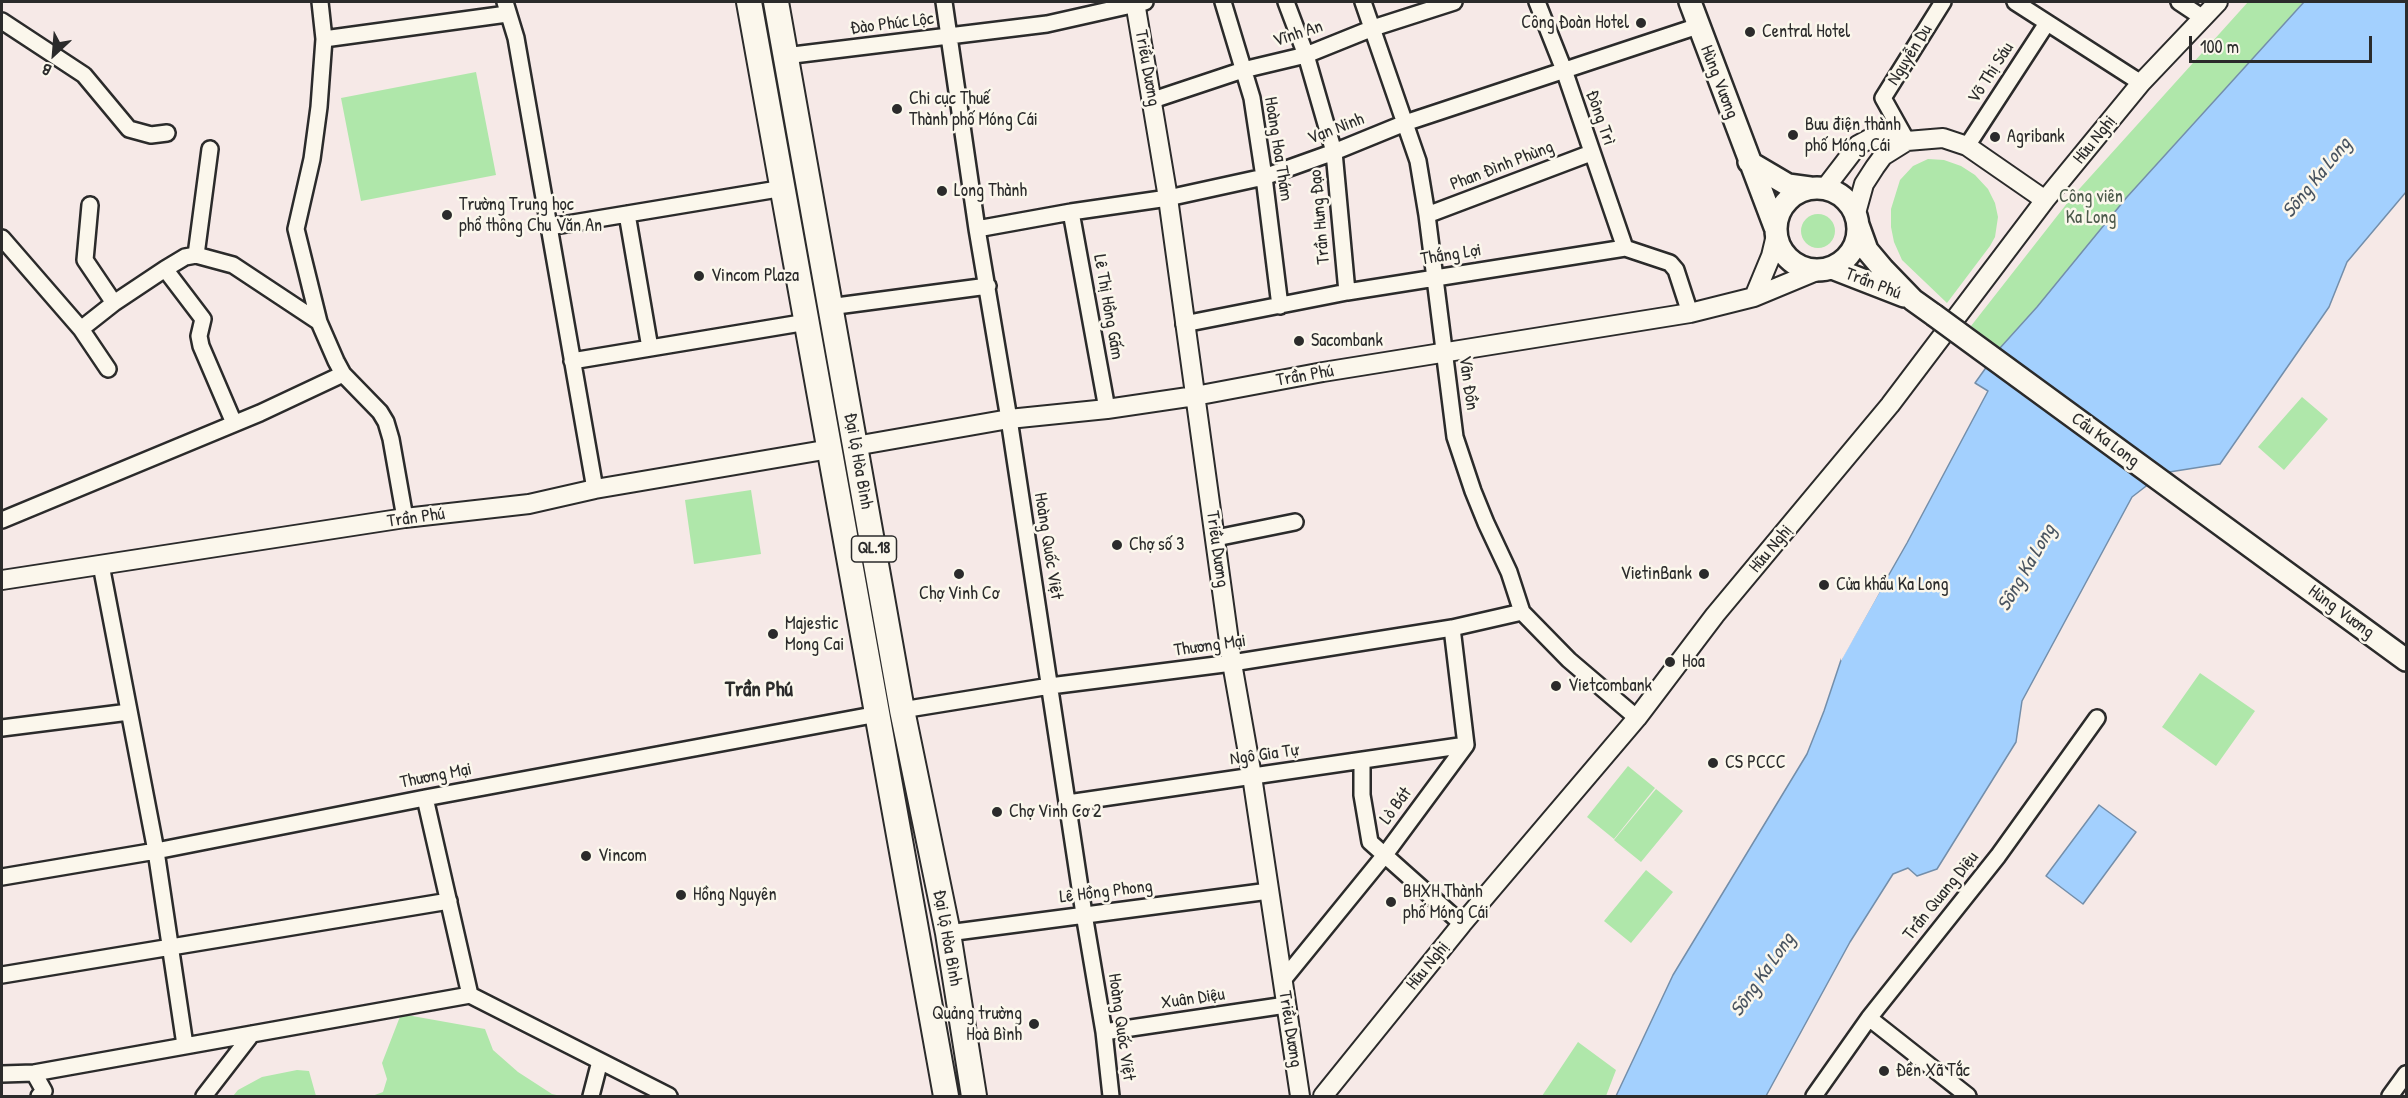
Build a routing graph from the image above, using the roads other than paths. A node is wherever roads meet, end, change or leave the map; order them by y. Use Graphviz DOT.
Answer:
graph roads {
  1 [pos="320,2"];
  2 [pos="749,2"];
  3 [pos="776,2"];
  4 [pos="944,2"];
  5 [pos="1223,2"];
  6 [pos="1286,2"];
  7 [pos="1364,2"];
  8 [pos="1454,2"];
  9 [pos="1537,2"];
  10 [pos="1690,2"];
  11 [pos="1943,2"];
  12 [pos="2015,2"];
  13 [pos="2179,2"];
  14 [pos="2218,2"];
  15 [pos="1139,3"];
  16 [pos="506,8"];
  17 [pos="2203,18"];
  18 [pos="2,21"];
  19 [pos="2047,23"];
  20 [pos="1698,26"];
  21 [pos="1373,28"];
  22 [pos="949,37"];
  23 [pos="324,39"];
  24 [pos="1306,55"];
  25 [pos="785,57"];
  26 [pos="761,59"];
  27 [pos="1243,70"];
  28 [pos="1563,70"];
  29 [pos="2141,83"];
  30 [pos="1152,100"];
  31 [pos="1405,123"];
  32 [pos="167,133"];
  33 [pos="1907,141"];
  34 [pos="1967,146"];
  35 [pos="210,149"];
  36 [pos="1334,152"];
  37 [pos="1591,153"];
  38 [pos="1749,162"];
  39 [pos="1264,177"];
  40 [pos="784,188"];
  41 [pos="1818,188"];
  42 [pos="1168,198"];
  43 [pos="2045,200"];
  44 [pos="90,204"];
  45 [pos="1071,212"];
  46 [pos="627,214"];
  47 [pos="1427,215"];
  48 [pos="1857,219"];
  49 [pos="549,227"];
  50 [pos="977,229"];
  51 [pos="1776,231"];
  52 [pos="2,238"];
  53 [pos="1624,248"];
  54 [pos="196,255"];
  55 [pos="165,269"];
  56 [pos="1826,269"];
  57 [pos="1435,278"];
  58 [pos="988,286"];
  59 [pos="1347,292"];
  60 [pos="1754,297"];
  61 [pos="1913,300"];
  62 [pos="114,303"];
  63 [pos="1280,306"];
  64 [pos="829,307"];
  65 [pos="1690,313"];
  66 [pos="1934,315"];
  67 [pos="319,322"];
  68 [pos="807,322"];
  69 [pos="1184,324"];
  70 [pos="81,329"];
  71 [pos="650,348"];
  72 [pos="1444,353"];
  73 [pos="572,361"];
  74 [pos="108,369"];
  75 [pos="343,374"];
  76 [pos="1195,396"];
  77 [pos="1107,409"];
  78 [pos="1009,419"];
  79 [pos="234,423"];
  80 [pos="855,446"];
  81 [pos="830,449"];
  82 [pos="595,489"];
  83 [pos="405,518"];
  84 [pos="2,520"];
  85 [pos="1295,522"];
  86 [pos="1216,538"];
  87 [pos="101,565"];
  88 [pos="2276,565"];
  89 [pos="2,580"];
  90 [pos="1522,612"];
  91 [pos="1452,628"];
  92 [pos="2406,660"];
  93 [pos="1232,663"];
  94 [pos="1050,686"];
  95 [pos="902,710"];
  96 [pos="129,712"];
  97 [pos="879,714"];
  98 [pos="1637,718"];
  99 [pos="2097,718"];
  100 [pos="2,728"];
  101 [pos="1466,745"];
  102 [pos="1362,760"];
  103 [pos="1252,776"];
  104 [pos="425,798"];
  105 [pos="1068,803"];
  106 [pos="156,851"];
  107 [pos="1384,856"];
  108 [pos="2,876"];
  109 [pos="1269,891"];
  110 [pos="449,901"];
  111 [pos="1084,914"];
  112 [pos="1462,924"];
  113 [pos="948,933"];
  114 [pos="170,947"];
  115 [pos="2,975"];
  116 [pos="954,975"];
  117 [pos="926,980"];
  118 [pos="1283,980"];
  119 [pos="470,995"];
  120 [pos="1286,1005"];
  121 [pos="1869,1018"];
  122 [pos="1104,1032"];
  123 [pos="252,1034"];
  124 [pos="185,1045"];
  125 [pos="600,1061"];
  126 [pos="34,1073"];
  127 [pos="2,1074"];
  128 [pos="2406,1074"];
  129 [pos="39,1096"];
  130 [pos="204,1096"];
  131 [pos="591,1096"];
  132 [pos="669,1096"];
  133 [pos="946,1096"];
  134 [pos="974,1096"];
  135 [pos="1111,1096"];
  136 [pos="1300,1096"];
  137 [pos="1323,1096"];
  138 [pos="1814,1096"];
  139 [pos="1968,1096"];
  140 [pos="2390,1096"];
  1 -- 23 [label="street"];
  2 -- 26 [label="highway, Đại lộ Hòa Bình / QL.18"];
  3 -- 25 [label="highway, Đại lộ Hòa Bình / QL.18"];
  4 -- 22 [label="street, Hoàng Quốc Việt"];
  5 -- 27 [label="street, Hoàng Hoa Thám"];
  6 -- 24 [label="street, Trần Hưng Đạo"];
  7 -- 21 [label="street, Vân Đồn"];
  8 -- 21 [label="street, Vĩnh An"];
  9 -- 28 [label="street, Đông Trì"];
  10 -- 20 [label="main road, Hùng Vương"];
  11 -- 33 [label="street, Nguyễn Du"];
  12 -- 19 [label="street"];
  13 -- 17 [label="street"];
  14 -- 17 [label="street, Hữu Nghị"];
  15 -- 22 [label="street, Đào Phúc Lộc"];
  15 -- 30 [label="street, Triều Dương"];
  16 -- 23 [label="street"];
  16 -- 49 [label="street"];
  17 -- 29 [label="street, Hữu Nghị"];
  18 -- 32 [label="street"];
  19 -- 29 [label="street"];
  19 -- 34 [label="street, Võ Thị Sáu"];
  20 -- 28 [label="street, Vạn Ninh"];
  20 -- 38 [label="main road, Hùng Vương"];
  21 -- 24 [label="street, Vĩnh An"];
  21 -- 31 [label="street, Vân Đồn"];
  22 -- 25 [label="street, Đào Phúc Lộc"];
  22 -- 50 [label="street, Hoàng Quốc Việt"];
  23 -- 67 [label="street"];
  24 -- 27 [label="street, Vĩnh An"];
  24 -- 36 [label="street, Trần Hưng Đạo"];
  25 -- 26 [label="highway"];
  25 -- 64 [label="highway, Đại lộ Hòa Bình / QL.18"];
  26 -- 40 [label="highway, Đại lộ Hòa Bình / QL.18"];
  27 -- 30 [label="street, Vĩnh An"];
  27 -- 39 [label="street, Hoàng Hoa Thám"];
  28 -- 31 [label="street, Vạn Ninh"];
  28 -- 37 [label="street, Đông Trì"];
  29 -- 43 [label="street, Hữu Nghị"];
  30 -- 42 [label="street, Triều Dương"];
  31 -- 36 [label="street, Vạn Ninh"];
  31 -- 47 [label="street, Vân Đồn"];
  33 -- 34 [label="street"];
  33 -- 41 [label="street"];
  33 -- 48 [label="street"];
  34 -- 43 [label="street"];
  35 -- 54 [label="street"];
  36 -- 39 [label="street, Vạn Ninh"];
  36 -- 59 [label="street, Trần Hưng Đạo"];
  37 -- 47 [label="street, Phan Đình Phùng"];
  37 -- 53 [label="street, Đông Trì"];
  38 -- 41 [label="main road"];
  38 -- 51 [label="main road, Hùng Vương"];
  39 -- 42 [label="street, Vạn Ninh"];
  39 -- 63 [label="street, Hoàng Hoa Thám"];
  40 -- 46 [label="street"];
  40 -- 68 [label="highway, Đại lộ Hòa Bình / QL.18"];
  41 -- 48 [label="main road"];
  41 -- 51 [label="main road"];
  42 -- 45 [label="street, Vạn Ninh"];
  42 -- 69 [label="street, Triều Dương"];
  43 -- 98 [label="street, Hữu Nghị"];
  44 -- 62 [label="street"];
  45 -- 50 [label="street, Vạn Ninh"];
  45 -- 77 [label="street, Lê Thị Hồng Gấm"];
  46 -- 49 [label="street"];
  46 -- 71 [label="street"];
  47 -- 57 [label="street, Vân Đồn"];
  48 -- 56 [label="main road"];
  48 -- 61 [label="main road, Trần Phú"];
  49 -- 73 [label="street"];
  50 -- 58 [label="street, Hoàng Quốc Việt"];
  51 -- 56 [label="main road"];
  51 -- 60 [label="street"];
  52 -- 70 [label="street"];
  53 -- 57 [label="street, Thắng Lợi"];
  53 -- 65 [label="street, Thắng Lợi"];
  54 -- 55 [label="street"];
  54 -- 67 [label="street"];
  55 -- 62 [label="street"];
  55 -- 79 [label="street"];
  56 -- 60 [label="street, Trần Phú"];
  56 -- 61 [label="main road, Trần Phú"];
  57 -- 59 [label="street, Thắng Lợi"];
  57 -- 72 [label="street, Vân Đồn"];
  58 -- 64 [label="street"];
  58 -- 78 [label="street, Hoàng Quốc Việt"];
  59 -- 63 [label="street, Thắng Lợi"];
  60 -- 65 [label="street, Trần Phú"];
  61 -- 66 [label="main road, Trần Phú"];
  62 -- 70 [label="street"];
  63 -- 69 [label="street, Thắng Lợi"];
  64 -- 80 [label="highway, Đại lộ Hòa Bình / QL.18"];
  65 -- 72 [label="street, Trần Phú"];
  66 -- 88 [label="main road, Cầu Ka Long, bridge"];
  67 -- 75 [label="street"];
  68 -- 71 [label="street"];
  68 -- 81 [label="highway, Đại lộ Hòa Bình / QL.18"];
  69 -- 76 [label="street, Triều Dương"];
  70 -- 74 [label="street"];
  71 -- 73 [label="street"];
  72 -- 76 [label="street, Trần Phú"];
  72 -- 90 [label="street, Vân Đồn"];
  73 -- 82 [label="street"];
  75 -- 79 [label="street"];
  75 -- 83 [label="street"];
  76 -- 77 [label="street, Trần Phú"];
  76 -- 86 [label="street, Triều Dương"];
  77 -- 78 [label="street, Trần Phú"];
  78 -- 80 [label="street, Trần Phú"];
  78 -- 94 [label="street, Hoàng Quốc Việt"];
  79 -- 84 [label="street"];
  80 -- 81 [label="highway"];
  80 -- 95 [label="highway, Đại lộ Hòa Bình / QL.18"];
  81 -- 82 [label="street, Trần Phú"];
  81 -- 97 [label="highway, Đại lộ Hòa Bình / QL.18"];
  82 -- 83 [label="street, Trần Phú"];
  83 -- 87 [label="street, Trần Phú"];
  85 -- 86 [label="street"];
  86 -- 93 [label="street, Triều Dương"];
  87 -- 89 [label="street, Trần Phú"];
  87 -- 96 [label="street"];
  88 -- 92 [label="main road, Hùng Vương"];
  90 -- 91 [label="street, Thương Mại"];
  90 -- 98 [label="street, Vân Đồn"];
  91 -- 93 [label="street, Thương Mại"];
  91 -- 101 [label="street"];
  93 -- 94 [label="street, Thương Mại"];
  93 -- 103 [label="street, Triều Dương"];
  94 -- 95 [label="street, Thương Mại"];
  94 -- 105 [label="street, Hoàng Quốc Việt"];
  95 -- 97 [label="highway"];
  95 -- 113 [label="highway, Đại lộ Hòa Bình / QL.18"];
  96 -- 100 [label="street"];
  96 -- 106 [label="street"];
  97 -- 104 [label="street, Thương Mại"];
  97 -- 117 [label="highway, Đại lộ Hòa Bình / QL.18"];
  98 -- 112 [label="street, Hữu Nghị"];
  99 -- 121 [label="street, Trần Quang Diệu"];
  101 -- 102 [label="street, Ngô Gia Tự"];
  101 -- 107 [label="street, Lò Bát"];
  102 -- 103 [label="street, Ngô Gia Tự"];
  102 -- 107 [label="street"];
  103 -- 105 [label="street, Ngô Gia Tự"];
  103 -- 109 [label="street, Triều Dương"];
  104 -- 106 [label="street, Thương Mại"];
  104 -- 110 [label="street"];
  105 -- 111 [label="street, Hoàng Quốc Việt"];
  106 -- 108 [label="street, Thương Mại"];
  106 -- 114 [label="street"];
  107 -- 112 [label="street"];
  107 -- 118 [label="street, Lò Bát"];
  109 -- 111 [label="street, Lê Hồng Phong"];
  109 -- 118 [label="street, Triều Dương"];
  110 -- 114 [label="street"];
  110 -- 119 [label="street"];
  111 -- 113 [label="street, Lê Hồng Phong"];
  111 -- 122 [label="street, Hoàng Quốc Việt"];
  112 -- 137 [label="street, Hữu Nghị"];
  113 -- 116 [label="highway, Đại lộ Hòa Bình / QL.18"];
  114 -- 115 [label="street"];
  114 -- 124 [label="street"];
  116 -- 117 [label="highway"];
  116 -- 134 [label="highway, Đại lộ Hòa Bình / QL.18"];
  117 -- 133 [label="highway, Đại lộ Hòa Bình / QL.18"];
  118 -- 120 [label="street, Triều Dương"];
  119 -- 123 [label="street"];
  119 -- 125 [label="street"];
  120 -- 122 [label="street, Xuân Diệu"];
  120 -- 136 [label="street, Triều Dương"];
  121 -- 138 [label="street, Trần Quang Diệu"];
  121 -- 139 [label="street"];
  122 -- 135 [label="street, Hoàng Quốc Việt"];
  123 -- 124 [label="street"];
  123 -- 130 [label="street"];
  124 -- 126 [label="street"];
  125 -- 131 [label="street"];
  125 -- 132 [label="street"];
  126 -- 127 [label="street"];
  126 -- 129 [label="street"];
  128 -- 140 [label="street"];
}
